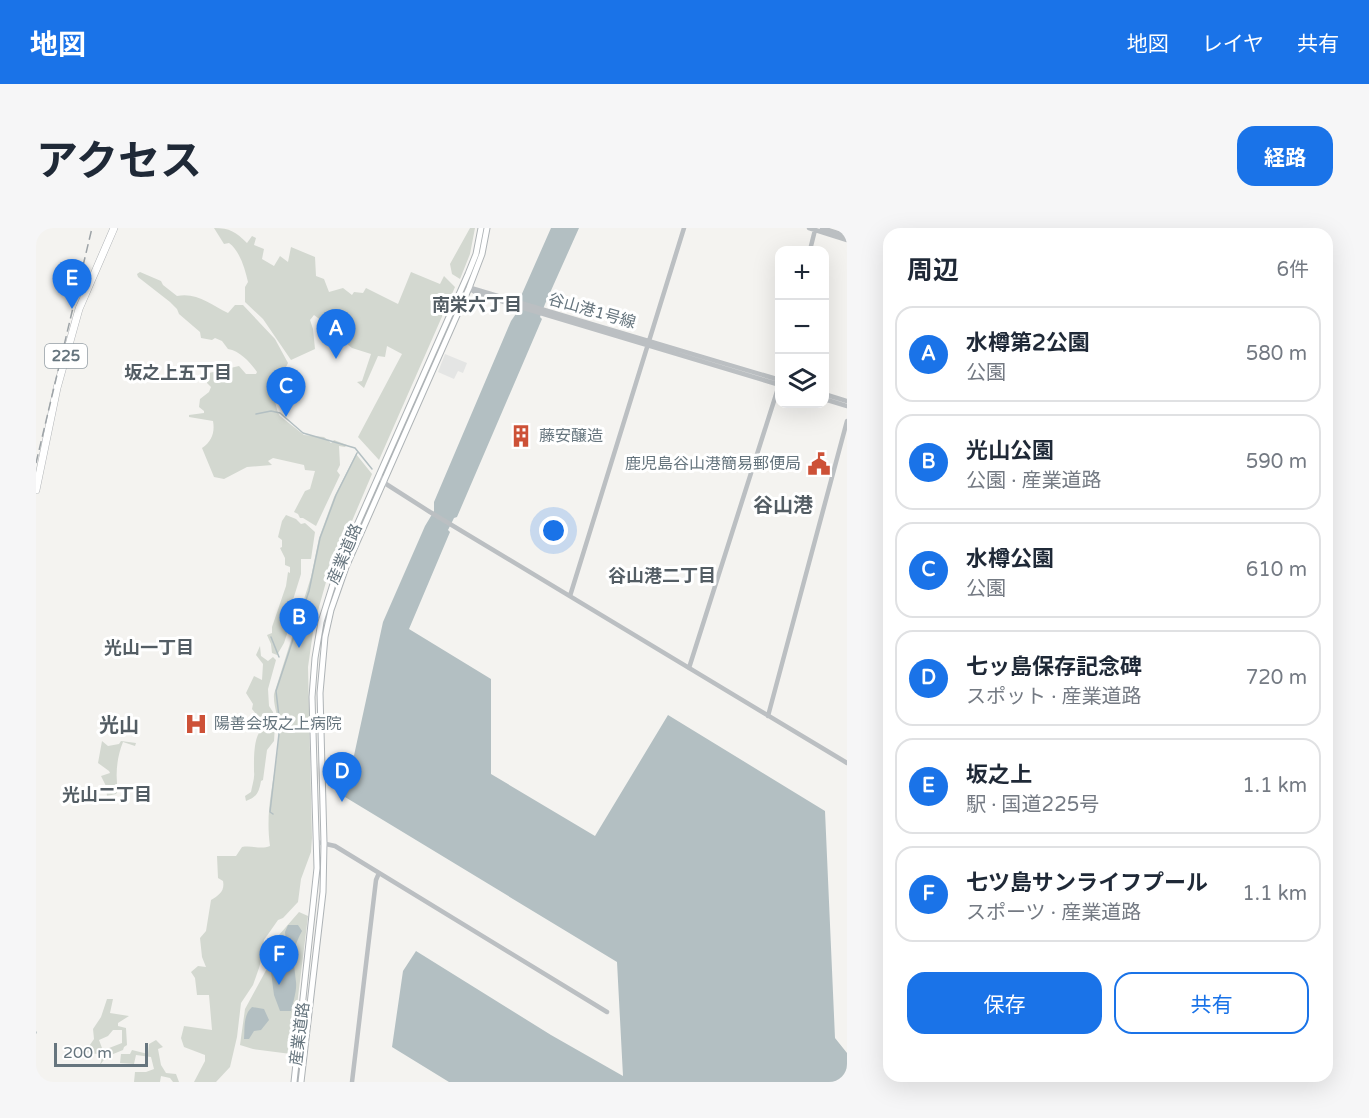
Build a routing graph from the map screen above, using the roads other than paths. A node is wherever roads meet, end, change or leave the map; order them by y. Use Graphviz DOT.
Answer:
graph roads {
  1 [pos="114,228"];
  2 [pos="481,228"];
  3 [pos="487,228"];
  4 [pos="684,228"];
  5 [pos="809,228"];
  6 [pos="822,228"];
  7 [pos="815,230"];
  8 [pos="847,238"];
  9 [pos="811,246"];
  10 [pos="469,288"];
  11 [pos="649,342"];
  12 [pos="775,382"];
  13 [pos="829,395"];
  14 [pos="775,396"];
  15 [pos="829,400"];
  16 [pos="847,401"];
  17 [pos="847,406"];
  18 [pos="847,421"];
  19 [pos="379,474"];
  20 [pos="384,482"];
  21 [pos="36,490"];
  22 [pos="570,596"];
  23 [pos="689,668"];
  24 [pos="768,716"];
  25 [pos="847,763"];
  26 [pos="321,842"];
  27 [pos="379,873"];
  28 [pos="607,1012"];
  29 [pos="294,1082"];
  30 [pos="301,1082"];
  31 [pos="352,1082"];
  1 -- 21 [label="highway, 225"];
  2 -- 19 [label="main road, 産業道路"];
  3 -- 10 [label="main road, 産業道路"];
  4 -- 11 [label="street"];
  5 -- 7 [label="street"];
  6 -- 8 [label="street"];
  7 -- 8 [label="street"];
  7 -- 9 [label="street"];
  10 -- 11 [label="street, 谷山港1号線"];
  10 -- 20 [label="main road, 産業道路"];
  11 -- 12 [label="street, 谷山港1号線"];
  11 -- 22 [label="street"];
  13 -- 16 [label="street"];
  14 -- 23 [label="street"];
  15 -- 17 [label="street"];
  18 -- 24 [label="street"];
  19 -- 20 [label="street"];
  19 -- 26 [label="main road, 産業道路"];
  20 -- 22 [label="street"];
  20 -- 26 [label="main road, 産業道路"];
  22 -- 23 [label="street"];
  23 -- 24 [label="street"];
  24 -- 25 [label="street"];
  26 -- 27 [label="street"];
  26 -- 29 [label="main road, 産業道路"];
  26 -- 30 [label="main road, 産業道路"];
  27 -- 28 [label="street"];
  27 -- 31 [label="street"];
}
